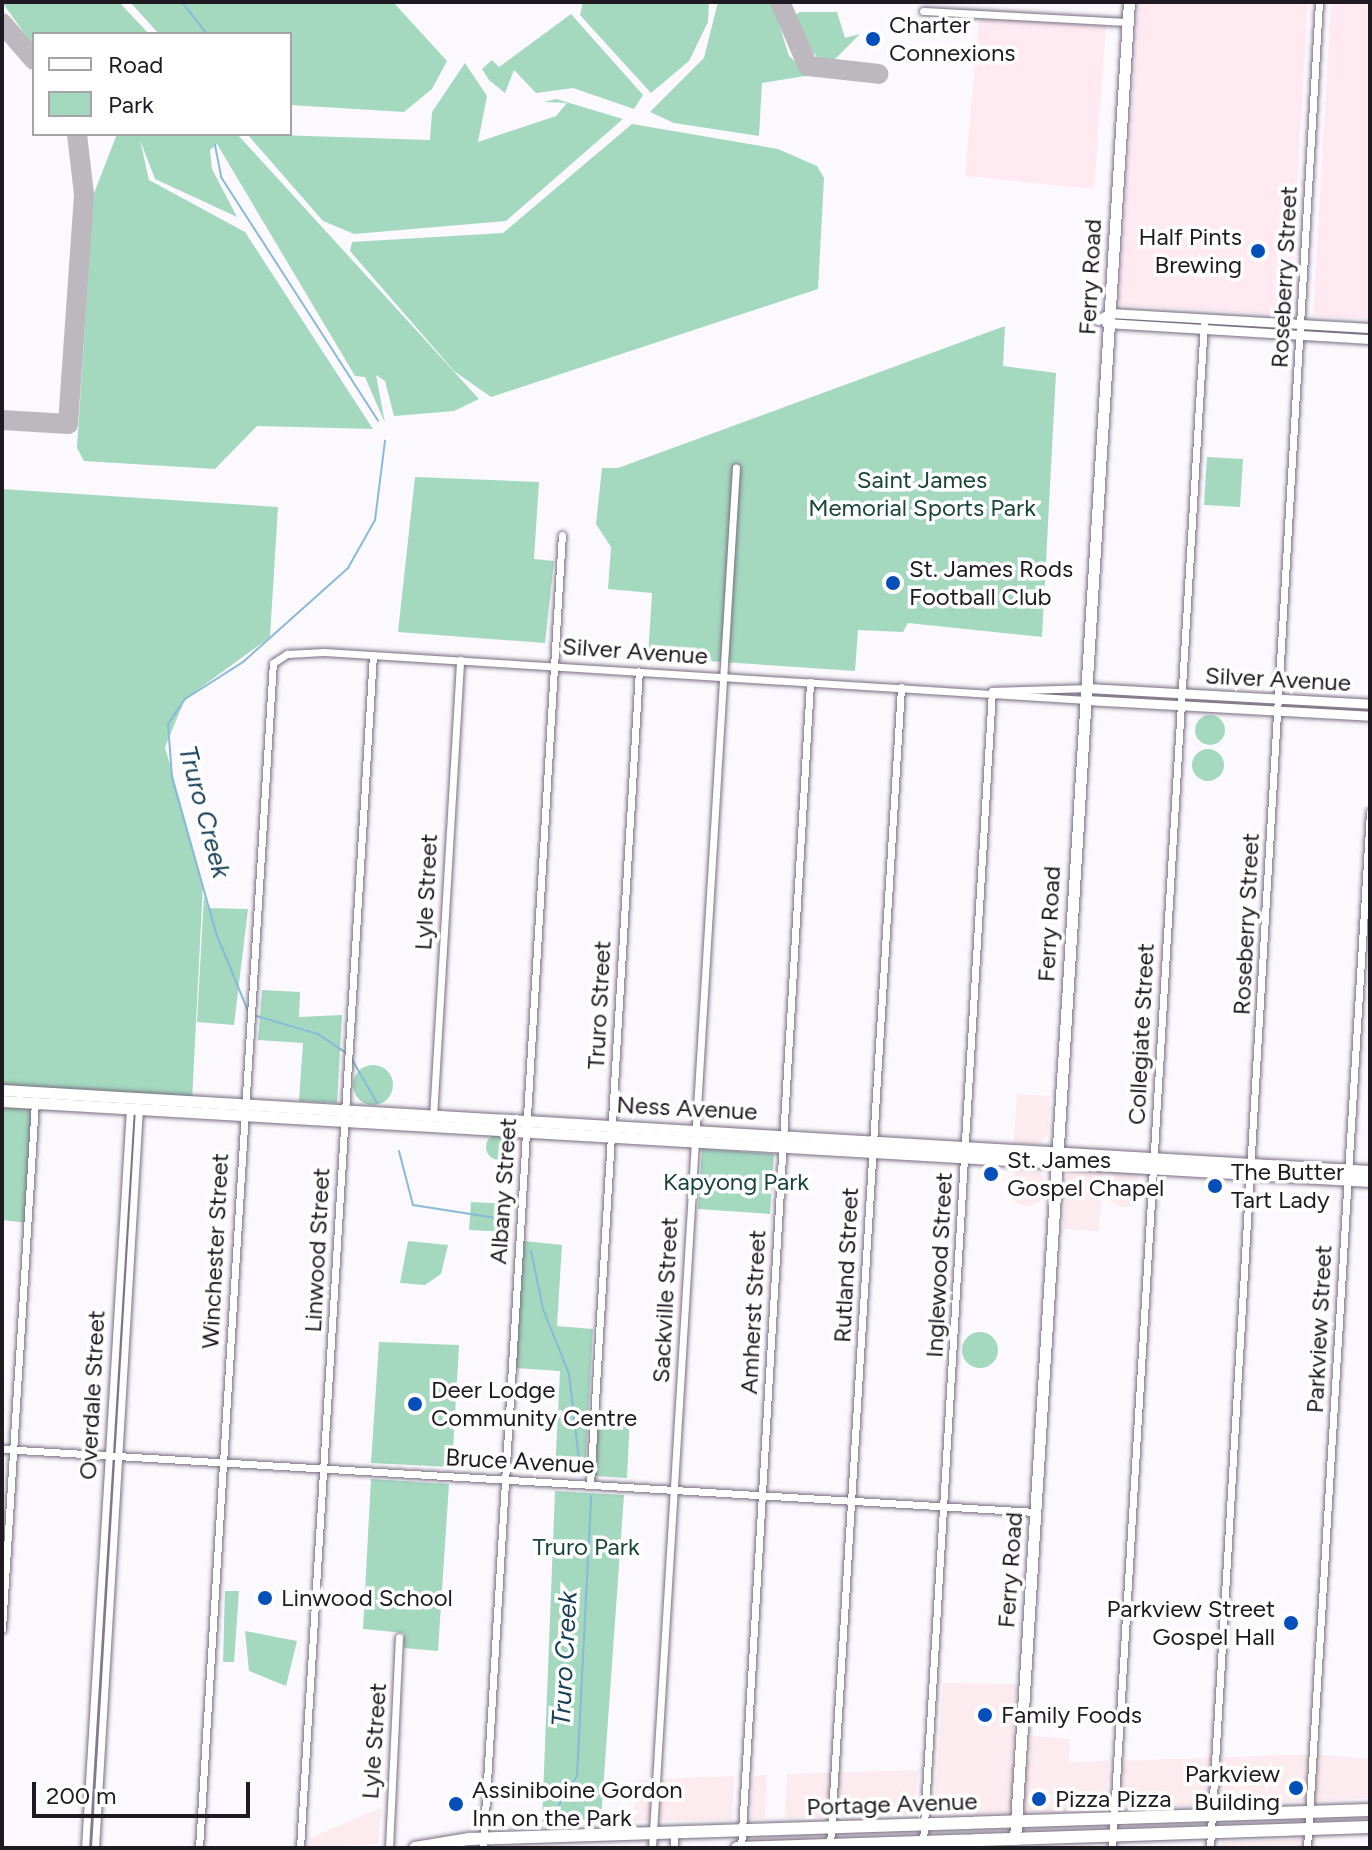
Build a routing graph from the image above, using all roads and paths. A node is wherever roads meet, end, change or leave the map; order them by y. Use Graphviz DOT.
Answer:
graph roads {
  1 [pos="1129,2"];
  2 [pos="1319,2"];
  3 [pos="923,11"];
  4 [pos="1128,22"];
  5 [pos="1110,318"];
  6 [pos="1204,318"];
  7 [pos="1301,324"];
  8 [pos="1370,328"];
  9 [pos="1203,329"];
  10 [pos="1301,335"];
  11 [pos="1370,339"];
  12 [pos="736,468"];
  13 [pos="562,535"];
  14 [pos="373,655"];
  15 [pos="276,659"];
  16 [pos="460,660"];
  17 [pos="554,666"];
  18 [pos="639,671"];
  19 [pos="723,676"];
  20 [pos="810,682"];
  21 [pos="901,687"];
  22 [pos="992,691"];
  23 [pos="1086,694"];
  24 [pos="1181,699"];
  25 [pos="1370,704"];
  26 [pos="1280,705"];
  27 [pos="1370,716"];
  28 [pos="1370,812"];
  29 [pos="2,1090"];
  30 [pos="35,1097"];
  31 [pos="2,1101"];
  32 [pos="135,1103"];
  33 [pos="243,1109"];
  34 [pos="345,1115"];
  35 [pos="433,1121"];
  36 [pos="527,1126"];
  37 [pos="611,1132"];
  38 [pos="695,1136"];
  39 [pos="1060,1137"];
  40 [pos="783,1142"];
  41 [pos="872,1147"];
  42 [pos="1037,1150"];
  43 [pos="965,1152"];
  44 [pos="1059,1158"];
  45 [pos="1153,1163"];
  46 [pos="1251,1169"];
  47 [pos="1370,1171"];
  48 [pos="1348,1175"];
  49 [pos="1370,1181"];
  50 [pos="2,1449"];
  51 [pos="13,1450"];
  52 [pos="108,1456"];
  53 [pos="118,1456"];
  54 [pos="222,1463"];
  55 [pos="324,1469"];
  56 [pos="505,1480"];
  57 [pos="590,1485"];
  58 [pos="673,1490"];
  59 [pos="761,1495"];
  60 [pos="852,1501"];
  61 [pos="943,1506"];
  62 [pos="1036,1512"];
  63 [pos="2,1629"];
  64 [pos="399,1637"];
  65 [pos="94,1696"];
  66 [pos="104,1696"];
  67 [pos="1370,1810"];
  68 [pos="1310,1812"];
  69 [pos="1212,1816"];
  70 [pos="1115,1819"];
  71 [pos="1016,1822"];
  72 [pos="924,1825"];
  73 [pos="1370,1827"];
  74 [pos="831,1828"];
  75 [pos="779,1829"];
  76 [pos="1308,1830"];
  77 [pos="740,1831"];
  78 [pos="674,1833"];
  79 [pos="1211,1833"];
  80 [pos="653,1834"];
  81 [pos="923,1842"];
  82 [pos="1112,1842"];
  83 [pos="483,1843"];
  84 [pos="1015,1844"];
  85 [pos="830,1845"];
  86 [pos="779,1847"];
  87 [pos="85,1848"];
  88 [pos="95,1848"];
  89 [pos="199,1848"];
  90 [pos="300,1848"];
  91 [pos="389,1848"];
  92 [pos="415,1848"];
  93 [pos="652,1848"];
  94 [pos="674,1848"];
  95 [pos="739,1848"];
  96 [pos="1210,1848"];
  97 [pos="1307,1848"];
  1 -- 4 [label="main road, Ferry Road"];
  2 -- 7 [label="street, Roseberry Street"];
  3 -- 4 [label="street"];
  4 -- 5 [label="main road, Ferry Road"];
  5 -- 6 [label="street"];
  5 -- 9 [label="street"];
  5 -- 23 [label="main road, Ferry Road"];
  6 -- 7 [label="street"];
  6 -- 9 [label="street, Collegiate Street"];
  7 -- 8 [label="street"];
  7 -- 10 [label="street, Roseberry Street"];
  9 -- 10 [label="street"];
  9 -- 24 [label="street, Collegiate Street"];
  10 -- 11 [label="street"];
  10 -- 26 [label="street, Roseberry Street"];
  12 -- 19 [label="street, Sackville Street"];
  13 -- 17 [label="street, Albany Street"];
  14 -- 15 [label="street, Silver Avenue"];
  14 -- 16 [label="street, Silver Avenue"];
  14 -- 34 [label="street, Linwood Street"];
  15 -- 33 [label="street, Winchester Street"];
  16 -- 17 [label="street, Silver Avenue"];
  16 -- 35 [label="street, Lyle Street"];
  17 -- 18 [label="street, Silver Avenue"];
  17 -- 36 [label="street, Albany Street"];
  18 -- 19 [label="street, Silver Avenue"];
  18 -- 37 [label="street, Truro Street"];
  19 -- 20 [label="street, Silver Avenue"];
  19 -- 38 [label="street, Sackville Street"];
  20 -- 21 [label="street, Silver Avenue"];
  20 -- 40 [label="street, Amherst Street"];
  21 -- 22 [label="street, Silver Avenue"];
  21 -- 41 [label="street, Rutland Street"];
  22 -- 23 [label="street, Silver Avenue"];
  22 -- 43 [label="street, Inglewood Street"];
  23 -- 24 [label="street, Silver Avenue"];
  23 -- 39 [label="main road, Ferry Road"];
  24 -- 26 [label="street, Silver Avenue"];
  24 -- 45 [label="street, Collegiate Street"];
  25 -- 26 [label="street, Silver Avenue"];
  26 -- 27 [label="street, Silver Avenue"];
  26 -- 46 [label="street, Roseberry Street"];
  28 -- 48 [label="street, Parkview Street"];
  29 -- 30 [label="main road, Ness Avenue"];
  30 -- 31 [label="main road, Ness Avenue"];
  30 -- 32 [label="main road, Ness Avenue"];
  30 -- 51 [label="street"];
  32 -- 33 [label="main road, Ness Avenue"];
  32 -- 52 [label="street, Overdale Street"];
  32 -- 53 [label="street, Overdale Street"];
  33 -- 34 [label="main road, Ness Avenue"];
  33 -- 54 [label="street, Winchester Street"];
  34 -- 35 [label="main road, Ness Avenue"];
  34 -- 55 [label="street, Linwood Street"];
  35 -- 36 [label="main road, Ness Avenue"];
  36 -- 37 [label="main road, Ness Avenue"];
  36 -- 56 [label="street, Albany Street"];
  37 -- 38 [label="main road, Ness Avenue"];
  37 -- 57 [label="street, Truro Street"];
  38 -- 40 [label="main road, Ness Avenue"];
  38 -- 58 [label="street, Sackville Street"];
  39 -- 42 [label="main road"];
  39 -- 44 [label="main road, Ferry Road"];
  40 -- 41 [label="main road, Ness Avenue"];
  40 -- 59 [label="street, Amherst Street"];
  41 -- 43 [label="main road, Ness Avenue"];
  41 -- 60 [label="street, Rutland Street"];
  42 -- 43 [label="main road, Ness Avenue"];
  42 -- 44 [label="main road, Ness Avenue"];
  43 -- 44 [label="main road, Ness Avenue"];
  43 -- 61 [label="street, Inglewood Street"];
  44 -- 45 [label="main road, Ness Avenue"];
  44 -- 62 [label="main road, Ferry Road"];
  45 -- 46 [label="main road, Ness Avenue"];
  45 -- 70 [label="street, Collegiate Street"];
  46 -- 48 [label="main road, Ness Avenue"];
  46 -- 69 [label="street, Roseberry Street"];
  47 -- 48 [label="main road, Ness Avenue"];
  48 -- 49 [label="main road, Ness Avenue"];
  48 -- 68 [label="street, Parkview Street"];
  50 -- 51 [label="street, Bruce Avenue"];
  51 -- 52 [label="street, Bruce Avenue"];
  51 -- 63 [label="street"];
  52 -- 53 [label="street, Bruce Avenue"];
  52 -- 65 [label="street, Overdale Street"];
  53 -- 54 [label="street, Bruce Avenue"];
  53 -- 66 [label="street, Overdale Street"];
  54 -- 55 [label="street, Bruce Avenue"];
  54 -- 89 [label="street, Winchester Street"];
  55 -- 56 [label="street, Bruce Avenue"];
  55 -- 90 [label="street, Linwood Street"];
  56 -- 57 [label="street, Bruce Avenue"];
  56 -- 83 [label="street, Albany Street"];
  57 -- 58 [label="street, Bruce Avenue"];
  58 -- 59 [label="street, Bruce Avenue"];
  58 -- 80 [label="street, Sackville Street"];
  59 -- 60 [label="street, Bruce Avenue"];
  59 -- 77 [label="street, Amherst Street"];
  60 -- 61 [label="street, Bruce Avenue"];
  60 -- 74 [label="street, Rutland Street"];
  61 -- 62 [label="street, Bruce Avenue"];
  61 -- 72 [label="street, Inglewood Street"];
  62 -- 71 [label="main road, Ferry Road"];
  64 -- 91 [label="street, Lyle Street"];
  65 -- 66 [label="street"];
  65 -- 87 [label="street, Overdale Street"];
  66 -- 88 [label="street, Overdale Street"];
  67 -- 68 [label="highway, Portage Avenue"];
  68 -- 69 [label="highway, Portage Avenue"];
  68 -- 76 [label="street, Parkview Street"];
  69 -- 70 [label="highway, Portage Avenue"];
  69 -- 79 [label="street, Roseberry Street"];
  70 -- 71 [label="highway, Portage Avenue"];
  70 -- 82 [label="street, Collegiate Street"];
  71 -- 72 [label="highway, Portage Avenue"];
  71 -- 84 [label="main road, Ferry Road"];
  72 -- 74 [label="highway, Portage Avenue"];
  72 -- 81 [label="street, Inglewood Street"];
  73 -- 76 [label="highway, Portage Avenue"];
  74 -- 75 [label="highway, Portage Avenue"];
  74 -- 85 [label="street, Rutland Street"];
  75 -- 77 [label="highway, Portage Avenue"];
  75 -- 86 [label="street"];
  76 -- 79 [label="highway, Portage Avenue"];
  76 -- 97 [label="street, Parkview Street"];
  77 -- 78 [label="highway, Portage Avenue"];
  77 -- 95 [label="street, Amherst Street"];
  78 -- 80 [label="highway, Portage Avenue"];
  78 -- 94 [label="street"];
  79 -- 82 [label="highway, Portage Avenue"];
  79 -- 96 [label="street, Roseberry Street"];
  80 -- 83 [label="highway, Portage Avenue"];
  80 -- 93 [label="street, Sackville Street"];
  81 -- 84 [label="highway, Portage Avenue"];
  81 -- 85 [label="highway, Portage Avenue"];
  82 -- 84 [label="highway, Portage Avenue"];
  83 -- 92 [label="highway, Portage Avenue"];
  85 -- 86 [label="highway, Portage Avenue"];
  86 -- 95 [label="highway, Portage Avenue"];
}
